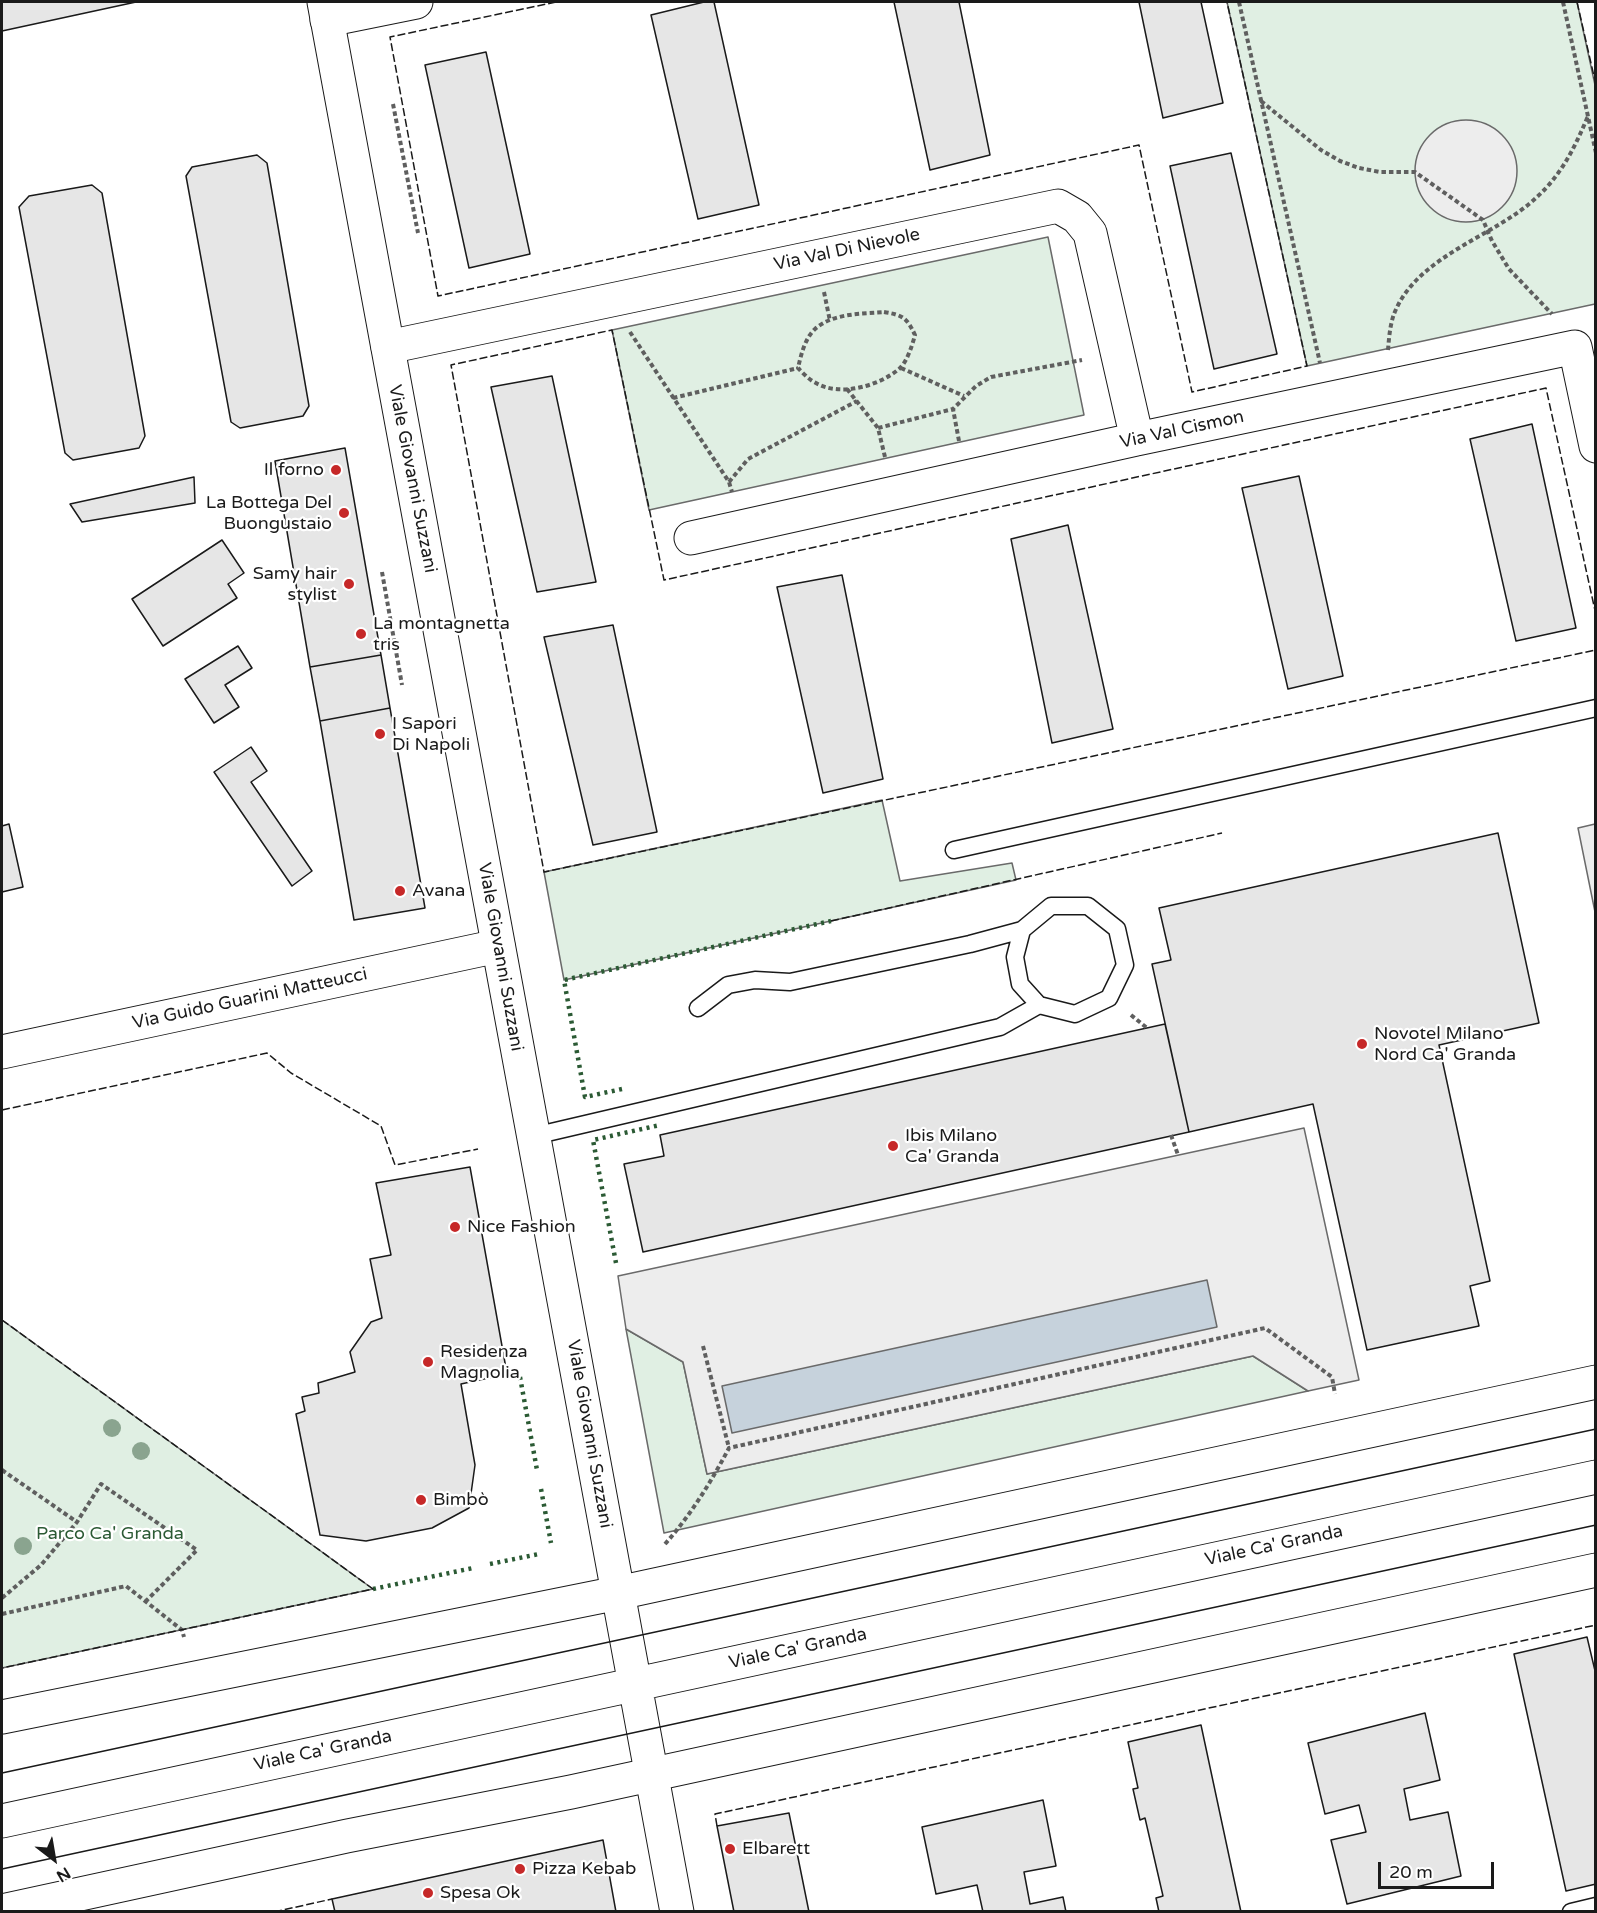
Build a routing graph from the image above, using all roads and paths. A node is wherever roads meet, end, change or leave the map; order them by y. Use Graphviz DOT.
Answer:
graph roads {
  1 [pos="416,2"];
  2 [pos="1239,2"];
  3 [pos="1563,2"];
  4 [pos="326,11"];
  5 [pos="1261,101"];
  6 [pos="393,104"];
  7 [pos="1588,116"];
  8 [pos="1596,153"];
  9 [pos="1487,231"];
  10 [pos="418,233"];
  11 [pos="823,290"];
  12 [pos="1553,315"];
  13 [pos="830,321"];
  14 [pos="629,331"];
  15 [pos="388,348"];
  16 [pos="1389,355"];
  17 [pos="1083,360"];
  18 [pos="1320,364"];
  19 [pos="798,368"];
  20 [pos="901,368"];
  21 [pos="847,389"];
  22 [pos="964,396"];
  23 [pos="673,398"];
  24 [pos="857,401"];
  25 [pos="953,409"];
  26 [pos="878,428"];
  27 [pos="1137,439"];
  28 [pos="959,442"];
  29 [pos="1596,446"];
  30 [pos="885,459"];
  31 [pos="729,482"];
  32 [pos="734,497"];
  33 [pos="691,538"];
  34 [pos="382,572"];
  35 [pos="402,685"];
  36 [pos="1596,708"];
  37 [pos="954,850"];
  38 [pos="1022,930"];
  39 [pos="498,945"];
  40 [pos="1039,1005"];
  41 [pos="698,1008"];
  42 [pos="2,1052"];
  43 [pos="1171,1135"];
  44 [pos="534,1136"];
  45 [pos="1178,1155"];
  46 [pos="703,1346"];
  47 [pos="1596,1382"];
  48 [pos="1335,1394"];
  49 [pos="729,1448"];
  50 [pos="2,1470"];
  51 [pos="1596,1477"];
  52 [pos="77,1521"];
  53 [pos="662,1548"];
  54 [pos="1596,1570"];
  55 [pos="618,1593"];
  56 [pos="2,1598"];
  57 [pos="145,1602"];
  58 [pos="2,1614"];
  59 [pos="184,1637"];
  60 [pos="635,1684"];
  61 [pos="2,1717"];
  62 [pos="651,1773"];
  63 [pos="2,1821"];
  64 [pos="1596,1906"];
  65 [pos="41,1907"];
  66 [pos="2,1911"];
  67 [pos="677,1911"];
  68 [pos="1571,1911"];
  1 -- 4 [label="street"];
  2 -- 5 [label="path"];
  3 -- 7 [label="path"];
  4 -- 15 [label="street, Viale Giovanni Suzzani"];
  5 -- 9 [label="path"];
  5 -- 18 [label="path"];
  6 -- 10 [label="path"];
  7 -- 8 [label="path"];
  7 -- 9 [label="path"];
  9 -- 12 [label="path"];
  9 -- 16 [label="path"];
  11 -- 13 [label="path"];
  13 -- 19 [label="path"];
  13 -- 20 [label="path"];
  14 -- 23 [label="path"];
  15 -- 27 [label="street, Via Val Di Nievole"];
  15 -- 39 [label="street, Viale Giovanni Suzzani"];
  17 -- 22 [label="path"];
  19 -- 21 [label="path"];
  19 -- 23 [label="path"];
  20 -- 21 [label="path"];
  20 -- 22 [label="path"];
  21 -- 24 [label="path"];
  22 -- 25 [label="path"];
  23 -- 31 [label="path"];
  24 -- 26 [label="path"];
  24 -- 31 [label="path"];
  25 -- 26 [label="path"];
  25 -- 28 [label="path"];
  26 -- 30 [label="path"];
  27 -- 29 [label="street, Via Val Cismon"];
  27 -- 33 [label="street, Via Val Cismon"];
  31 -- 32 [label="path"];
  34 -- 35 [label="path"];
  36 -- 37 [label="lane"];
  38 -- 40 [label="lane"];
  38 -- 40 [label="lane"];
  38 -- 41 [label="lane"];
  39 -- 42 [label="street, Via Guido Guarini Matteucci"];
  39 -- 44 [label="street, Viale Giovanni Suzzani"];
  40 -- 44 [label="lane"];
  43 -- 45 [label="path"];
  44 -- 55 [label="street, Viale Giovanni Suzzani"];
  46 -- 49 [label="path"];
  47 -- 55 [label="street"];
  48 -- 49 [label="path"];
  49 -- 53 [label="path"];
  50 -- 52 [label="path"];
  51 -- 60 [label="street, Viale Ca' Granda"];
  52 -- 56 [label="path"];
  52 -- 57 [label="path"];
  54 -- 62 [label="street"];
  55 -- 60 [label="street, Viale Giovanni Suzzani"];
  55 -- 61 [label="street"];
  57 -- 58 [label="path"];
  57 -- 59 [label="path"];
  60 -- 62 [label="street, Viale Giovanni Suzzani"];
  60 -- 63 [label="street, Viale Ca' Granda"];
  62 -- 65 [label="street"];
  62 -- 67 [label="street, Viale Giovanni Suzzani"];
  64 -- 68 [label="lane"];
  65 -- 66 [label="street"];
}
